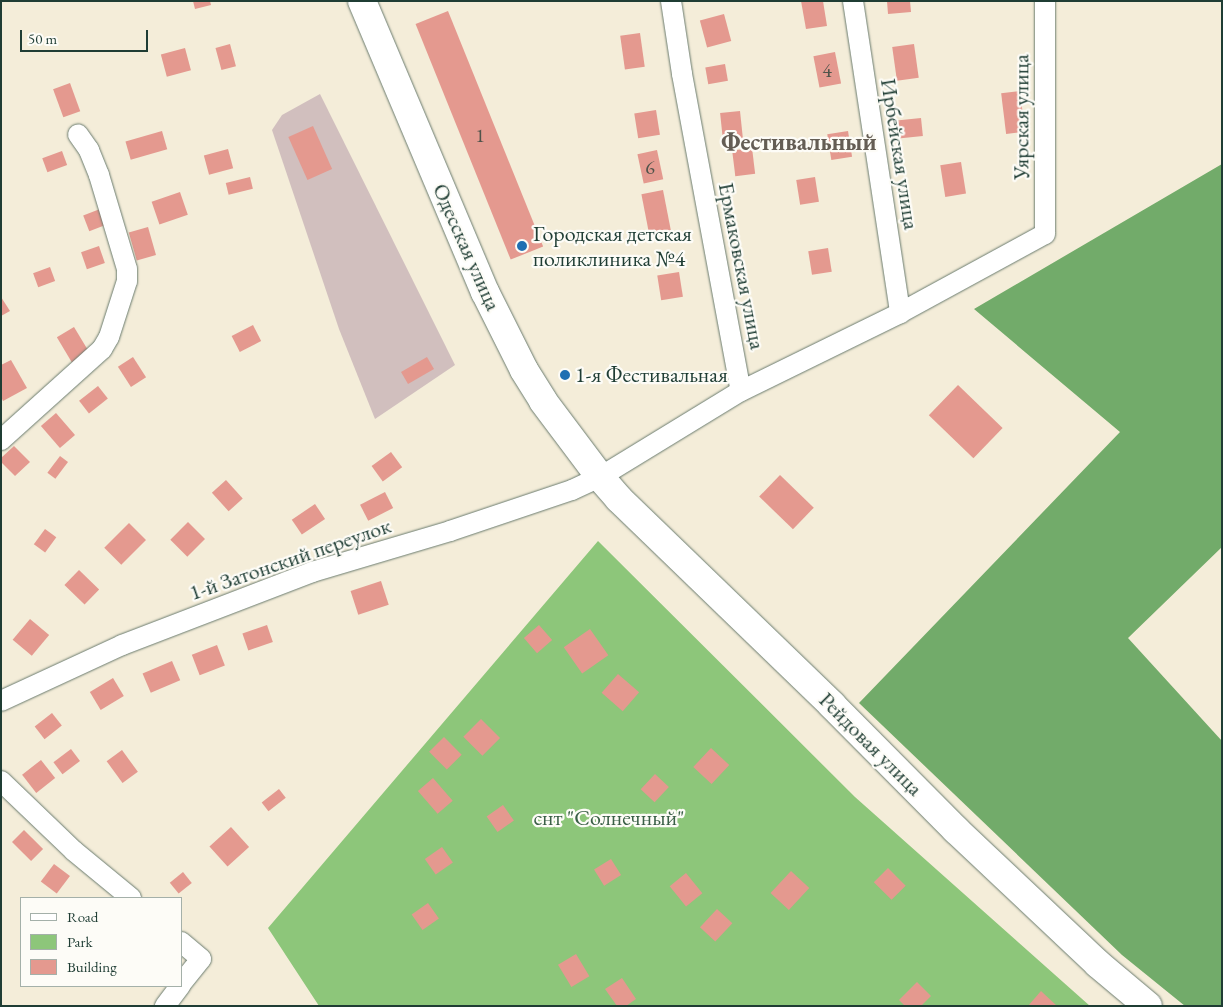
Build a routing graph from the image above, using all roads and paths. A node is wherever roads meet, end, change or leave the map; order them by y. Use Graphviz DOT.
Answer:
graph roads {
  1 [pos="362,1"];
  2 [pos="671,1"];
  3 [pos="853,1"];
  4 [pos="1045,1"];
  5 [pos="78,134"];
  6 [pos="1045,234"];
  7 [pos="900,313"];
  8 [pos="741,391"];
  9 [pos="1,440"];
  10 [pos="600,476"];
  11 [pos="1,701"];
  12 [pos="1,781"];
  13 [pos="131,897"];
  14 [pos="182,943"];
  15 [pos="182,984"];
  16 [pos="179,987"];
  17 [pos="165,1006"];
  18 [pos="1148,1006"];
  1 -- 10 [label="main road, Одесская улица"];
  2 -- 8 [label="street, Ермаковская улица"];
  3 -- 7 [label="street, Ирбейская улица"];
  4 -- 6 [label="street, Уярская улица"];
  5 -- 9 [label="street"];
  6 -- 7 [label="street, 1-й Затонский переулок"];
  7 -- 8 [label="street, 1-й Затонский переулок"];
  8 -- 10 [label="street, 1-й Затонский переулок"];
  10 -- 11 [label="street, 1-й Затонский переулок"];
  10 -- 18 [label="main road, Рейдовая улица"];
  12 -- 13 [label="street"];
  14 -- 15 [label="street"];
  16 -- 17 [label="street"];
}
